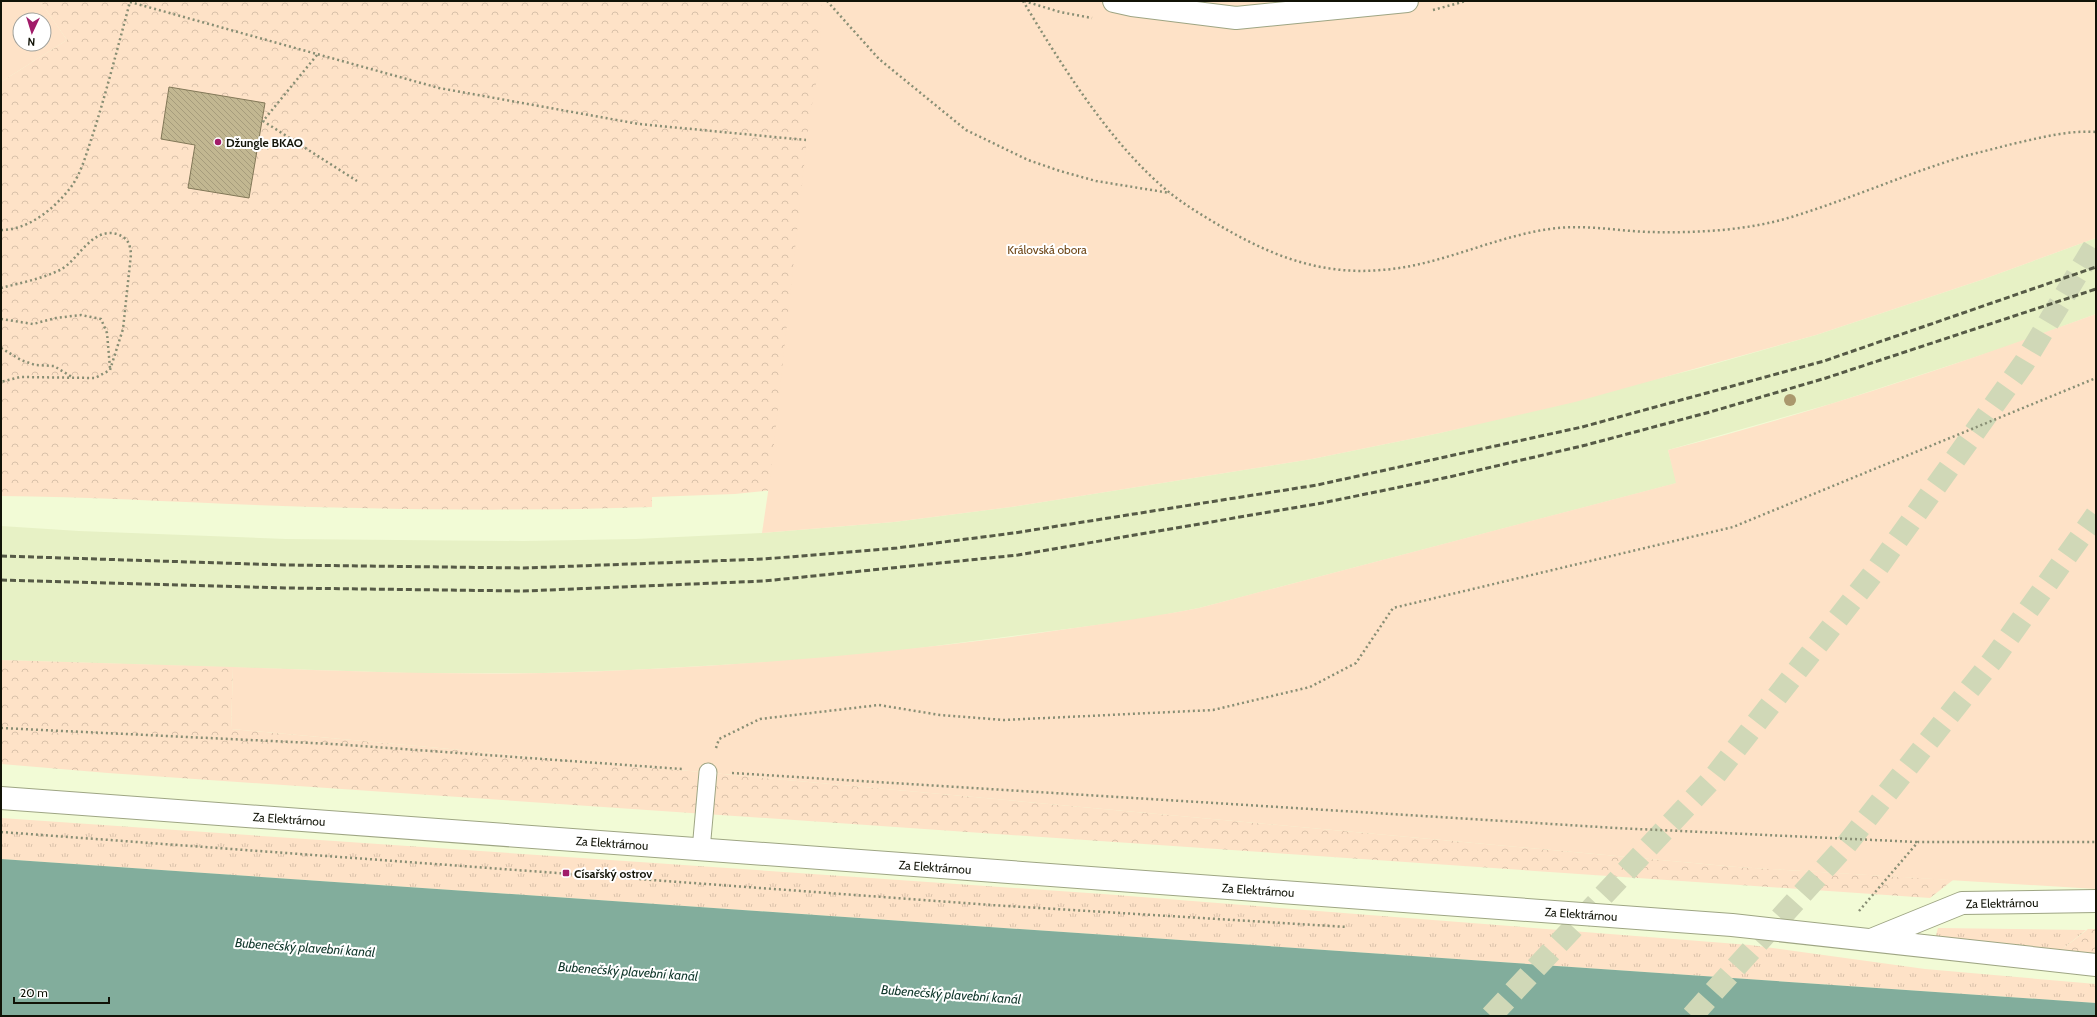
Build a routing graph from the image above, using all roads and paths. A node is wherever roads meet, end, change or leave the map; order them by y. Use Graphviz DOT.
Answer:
graph roads {
  1 [pos="827,1"];
  2 [pos="1023,1"];
  3 [pos="1114,1"];
  4 [pos="1407,1"];
  5 [pos="130,2"];
  6 [pos="317,55"];
  7 [pos="2096,132"];
  8 [pos="806,140"];
  9 [pos="357,181"];
  10 [pos="1170,193"];
  11 [pos="1,230"];
  12 [pos="1,288"];
  13 [pos="1,319"];
  14 [pos="1,348"];
  15 [pos="110,370"];
  16 [pos="73,377"];
  17 [pos="2096,378"];
  18 [pos="1,382"];
  19 [pos="1,728"];
  20 [pos="708,772"];
  21 [pos="1,798"];
  22 [pos="1,832"];
  23 [pos="1918,842"];
  24 [pos="2096,842"];
  25 [pos="701,850"];
  26 [pos="2096,901"];
  27 [pos="1349,927"];
  28 [pos="1838,936"];
  29 [pos="1868,941"];
  30 [pos="2096,965"];
  1 -- 10 [label="path"];
  2 -- 10 [label="path"];
  3 -- 4 [label="street"];
  5 -- 6 [label="path"];
  5 -- 11 [label="path"];
  6 -- 8 [label="path"];
  6 -- 9 [label="path"];
  7 -- 10 [label="path"];
  12 -- 15 [label="path"];
  13 -- 15 [label="path"];
  14 -- 16 [label="path"];
  15 -- 16 [label="path"];
  16 -- 18 [label="path"];
  17 -- 20 [label="path"];
  19 -- 20 [label="path"];
  20 -- 23 [label="path"];
  20 -- 25 [label="lane"];
  21 -- 25 [label="street, Za Elektrárnou"];
  22 -- 27 [label="path"];
  23 -- 24 [label="path"];
  23 -- 28 [label="path"];
  25 -- 28 [label="street, Za Elektrárnou"];
  26 -- 29 [label="street, Za Elektrárnou"];
  28 -- 29 [label="street, Za Elektrárnou"];
  29 -- 30 [label="street, Za Elektrárnou"];
}
